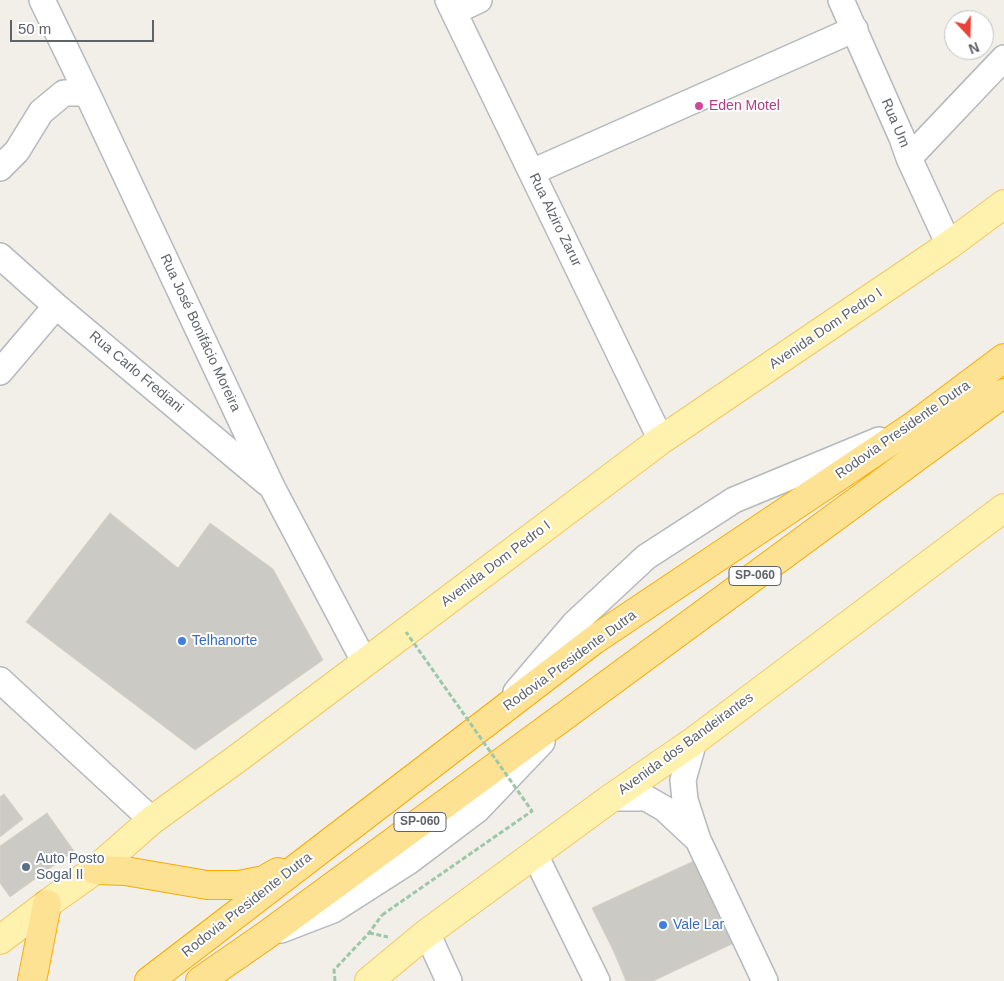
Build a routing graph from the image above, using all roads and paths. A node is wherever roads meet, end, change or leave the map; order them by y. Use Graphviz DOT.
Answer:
graph roads {
  1 [pos="42,0"];
  2 [pos="479,0"];
  3 [pos="841,0"];
  4 [pos="451,6"];
  5 [pos="855,29"];
  6 [pos="1004,58"];
  7 [pos="87,93"];
  8 [pos="909,158"];
  9 [pos="0,168"];
  10 [pos="532,172"];
  11 [pos="1004,204"];
  12 [pos="949,245"];
  13 [pos="0,256"];
  14 [pos="56,306"];
  15 [pos="1004,358"];
  16 [pos="0,372"];
  17 [pos="1004,393"];
  18 [pos="232,402"];
  19 [pos="198,425"];
  20 [pos="912,427"];
  21 [pos="662,440"];
  22 [pos="272,487"];
  23 [pos="1004,508"];
  24 [pos="406,632"];
  25 [pos="365,663"];
  26 [pos="0,680"];
  27 [pos="496,715"];
  28 [pos="694,741"];
  29 [pos="612,798"];
  30 [pos="152,820"];
  31 [pos="698,840"];
  32 [pos="321,848"];
  33 [pos="535,855"];
  34 [pos="95,870"];
  35 [pos="47,904"];
  36 [pos="427,932"];
  37 [pos="0,940"];
  38 [pos="32,981"];
  39 [pos="149,981"];
  40 [pos="200,981"];
  41 [pos="335,981"];
  42 [pos="369,981"];
  43 [pos="449,981"];
  44 [pos="597,981"];
  45 [pos="765,981"];
  1 -- 7 [label="street, Rua José Bonifácio Moreira"];
  2 -- 4 [label="street"];
  3 -- 5 [label="street, Rua Um"];
  4 -- 10 [label="street, Rua Alziro Zarur"];
  5 -- 8 [label="street, Rua Um"];
  5 -- 10 [label="street"];
  6 -- 8 [label="street"];
  7 -- 9 [label="street"];
  7 -- 18 [label="street, Rua José Bonifácio Moreira"];
  8 -- 12 [label="street, Rua Um"];
  10 -- 21 [label="street, Rua Alziro Zarur"];
  11 -- 12 [label="main road, Avenida Dom Pedro I"];
  12 -- 21 [label="main road, Avenida Dom Pedro I"];
  13 -- 14 [label="street, Rua Carlo Frediani"];
  14 -- 16 [label="street"];
  14 -- 19 [label="street, Rua Carlo Frediani"];
  15 -- 20 [label="highway, Rodovia Presidente Dutra / SP-060"];
  17 -- 40 [label="highway, Rodovia Presidente Dutra / SP-060"];
  18 -- 19 [label="street"];
  18 -- 22 [label="street, Rua José Bonifácio Moreira"];
  19 -- 22 [label="street, Rua Carlo Frediani"];
  20 -- 27 [label="highway, Rodovia Presidente Dutra / SP-060"];
  20 -- 27 [label="street"];
  21 -- 24 [label="main road, Avenida Dom Pedro I"];
  22 -- 25 [label="street, Rua José Bonifácio Moreira"];
  23 -- 28 [label="main road, Avenida dos Bandeirantes"];
  24 -- 25 [label="main road, Avenida Dom Pedro I"];
  24 -- 41 [label="path, bridge"];
  25 -- 30 [label="main road, Avenida Dom Pedro I"];
  26 -- 30 [label="street"];
  27 -- 32 [label="highway, Rodovia Presidente Dutra / SP-060"];
  28 -- 29 [label="main road, Avenida dos Bandeirantes"];
  28 -- 31 [label="street"];
  29 -- 31 [label="street"];
  29 -- 33 [label="main road, Avenida dos Bandeirantes"];
  30 -- 34 [label="main road, Avenida Dom Pedro I"];
  31 -- 45 [label="street"];
  32 -- 34 [label="highway"];
  32 -- 39 [label="highway, Rodovia Presidente Dutra / SP-060"];
  33 -- 36 [label="main road, Avenida dos Bandeirantes"];
  33 -- 44 [label="street"];
  34 -- 35 [label="main road, Avenida Dom Pedro I"];
  35 -- 37 [label="main road, Avenida Dom Pedro I"];
  35 -- 38 [label="highway"];
  36 -- 42 [label="main road, Avenida dos Bandeirantes"];
  36 -- 43 [label="street"];
}
